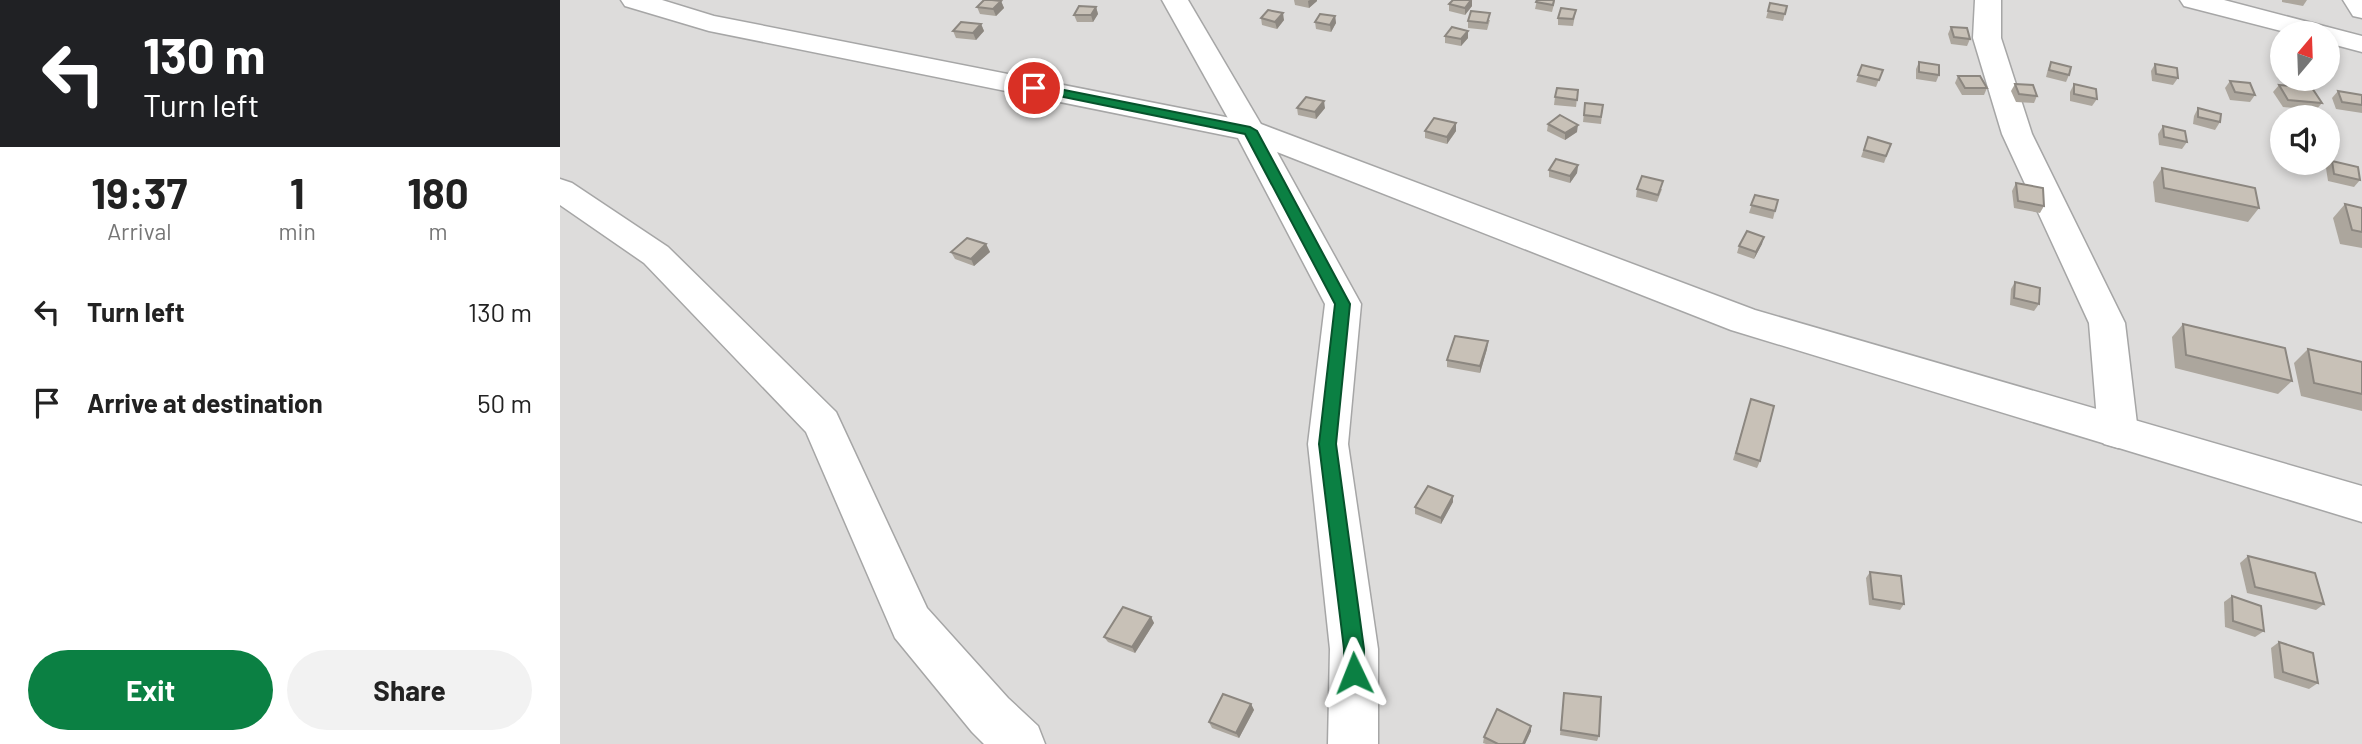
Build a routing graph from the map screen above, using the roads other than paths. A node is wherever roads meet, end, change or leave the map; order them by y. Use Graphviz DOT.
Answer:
graph roads {
  1 [pos="634,0"];
  2 [pos="1175,0"];
  3 [pos="1988,0"];
  4 [pos="2193,0"];
  5 [pos="2356,0"];
  6 [pos="2362,10"];
  7 [pos="2274,21"];
  8 [pos="2340,38"];
  9 [pos="2362,44"];
  10 [pos="1250,131"];
  11 [pos="560,190"];
  12 [pos="2118,432"];
  13 [pos="2362,504"];
  14 [pos="1020,744"];
  15 [pos="1353,744"];
  1 -- 10 [label="street"];
  2 -- 10 [label="street"];
  3 -- 12 [label="street"];
  4 -- 7 [label="street"];
  5 -- 6 [label="street"];
  8 -- 9 [label="street"];
  10 -- 12 [label="street"];
  10 -- 15 [label="street"];
  11 -- 14 [label="street"];
  12 -- 13 [label="street"];
}
